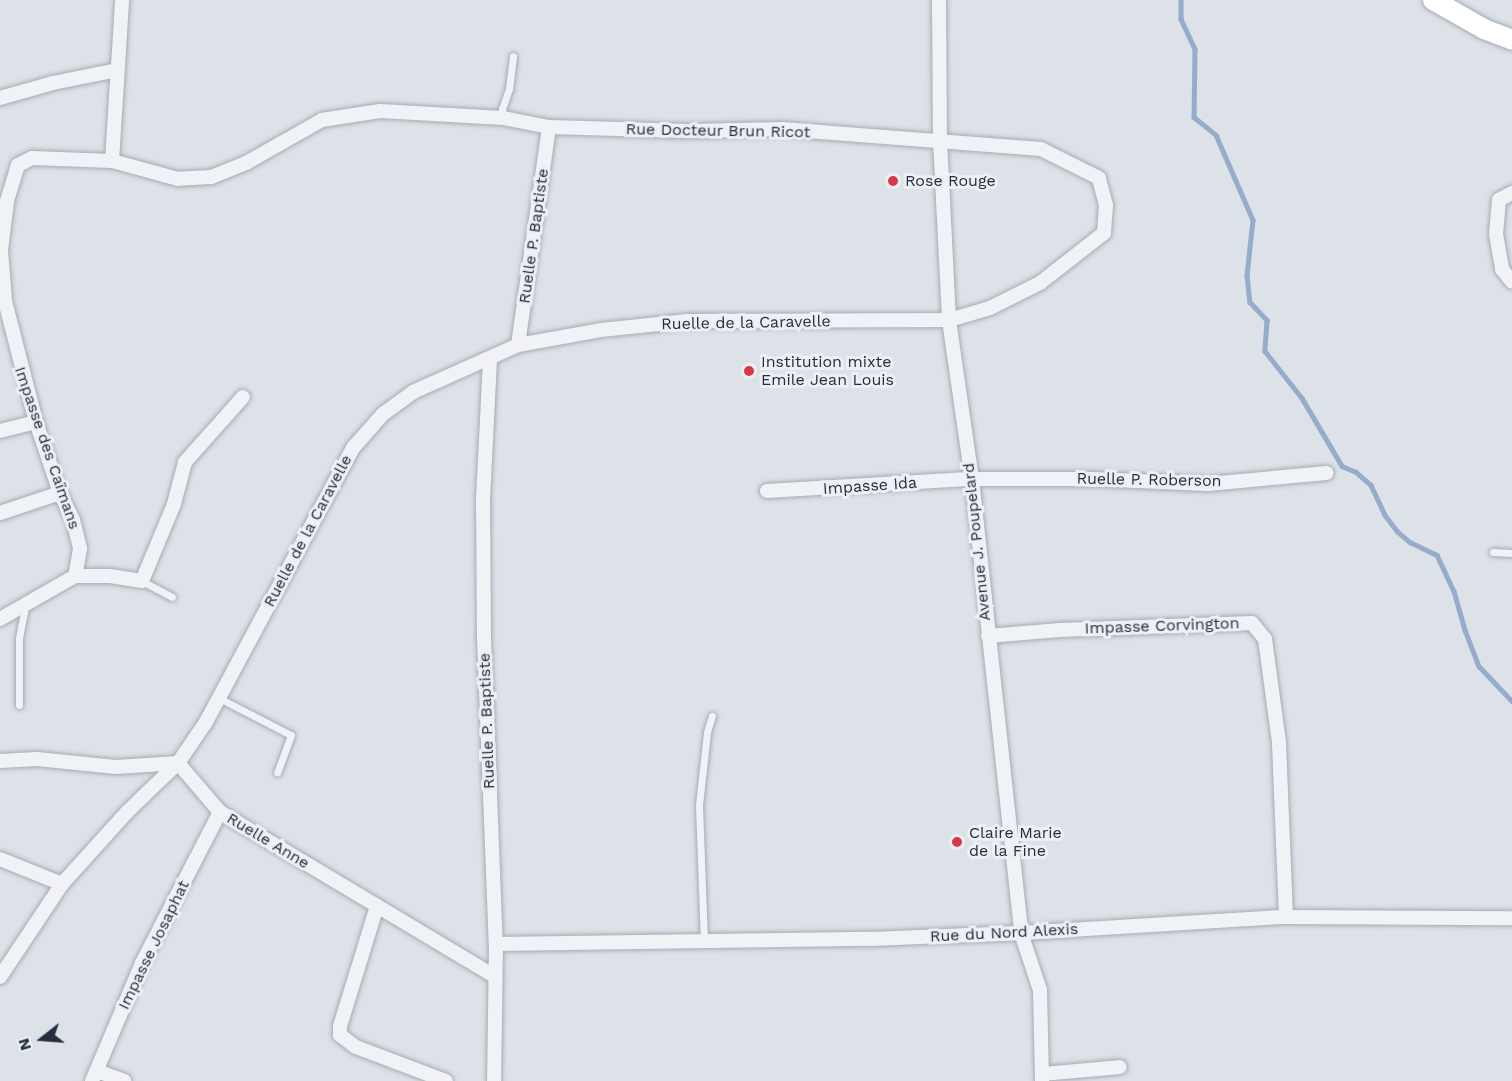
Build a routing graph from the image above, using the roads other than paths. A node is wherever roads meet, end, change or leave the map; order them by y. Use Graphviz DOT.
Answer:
graph roads {
  1 [pos="122,0"];
  2 [pos="939,0"];
  3 [pos="1433,0"];
  4 [pos="1512,40"];
  5 [pos="513,56"];
  6 [pos="117,70"];
  7 [pos="0,98"];
  8 [pos="503,118"];
  9 [pos="549,127"];
  10 [pos="940,141"];
  11 [pos="112,161"];
  12 [pos="1512,193"];
  13 [pos="1512,282"];
  14 [pos="949,320"];
  15 [pos="519,345"];
  16 [pos="490,360"];
  17 [pos="243,398"];
  18 [pos="36,422"];
  19 [pos="0,431"];
  20 [pos="1326,473"];
  21 [pos="972,479"];
  22 [pos="767,491"];
  23 [pos="60,493"];
  24 [pos="0,513"];
  25 [pos="1493,552"];
  26 [pos="1512,553"];
  27 [pos="75,576"];
  28 [pos="142,581"];
  29 [pos="172,597"];
  30 [pos="26,606"];
  31 [pos="0,619"];
  32 [pos="988,636"];
  33 [pos="219,698"];
  34 [pos="18,705"];
  35 [pos="712,716"];
  36 [pos="0,761"];
  37 [pos="178,763"];
  38 [pos="277,773"];
  39 [pos="220,812"];
  40 [pos="0,859"];
  41 [pos="62,884"];
  42 [pos="377,906"];
  43 [pos="1286,917"];
  44 [pos="1512,918"];
  45 [pos="1021,933"];
  46 [pos="704,942"];
  47 [pos="496,944"];
  48 [pos="494,976"];
  49 [pos="0,977"];
  50 [pos="1120,1067"];
  51 [pos="95,1076"];
  52 [pos="1042,1078"];
  53 [pos="124,1081"];
  54 [pos="446,1081"];
  55 [pos="495,1081"];
  1 -- 6 [label="street"];
  2 -- 10 [label="street, Avenue J. Poupelard"];
  3 -- 4 [label="main road"];
  5 -- 8 [label="lane"];
  6 -- 7 [label="street"];
  6 -- 11 [label="street"];
  8 -- 9 [label="street, Rue Docteur Brun Ricot"];
  8 -- 11 [label="street, Rue Docteur Brun Ricot"];
  9 -- 10 [label="street, Rue Docteur Brun Ricot"];
  9 -- 15 [label="street, Ruelle P. Baptiste"];
  10 -- 14 [label="street, Avenue J. Poupelard"];
  10 -- 14 [label="street, Rue Docteur Brun Ricot"];
  11 -- 18 [label="street, Impasse des Caïmans"];
  12 -- 13 [label="street"];
  14 -- 15 [label="street, Ruelle de la Caravelle"];
  14 -- 21 [label="street, Avenue J. Poupelard"];
  15 -- 16 [label="street, Ruelle de la Caravelle"];
  16 -- 33 [label="street, Ruelle de la Caravelle"];
  16 -- 47 [label="street, Ruelle P. Baptiste"];
  17 -- 28 [label="street"];
  18 -- 19 [label="street"];
  18 -- 23 [label="street, Impasse des Caïmans"];
  20 -- 21 [label="street, Ruelle P. Roberson"];
  21 -- 22 [label="street, Impasse Ida"];
  21 -- 32 [label="street, Avenue J. Poupelard"];
  23 -- 24 [label="street"];
  23 -- 27 [label="street, Impasse des Caïmans"];
  25 -- 26 [label="lane"];
  27 -- 28 [label="street"];
  27 -- 30 [label="street"];
  28 -- 29 [label="lane"];
  30 -- 31 [label="street"];
  30 -- 34 [label="lane"];
  32 -- 43 [label="street, Impasse Corvington"];
  32 -- 45 [label="street, Avenue J. Poupelard"];
  33 -- 37 [label="street, Ruelle de la Caravelle"];
  33 -- 38 [label="lane"];
  35 -- 46 [label="lane"];
  36 -- 37 [label="street"];
  37 -- 39 [label="street, Ruelle Anne"];
  37 -- 41 [label="street, Ruelle de la Caravelle"];
  39 -- 42 [label="street, Ruelle Anne"];
  39 -- 51 [label="street, Impasse Josaphat"];
  40 -- 41 [label="street"];
  41 -- 49 [label="street, Ruelle de la Caravelle"];
  42 -- 48 [label="street, Ruelle Anne"];
  42 -- 54 [label="street"];
  43 -- 44 [label="street, Rue du Nord Alexis"];
  43 -- 45 [label="street, Rue du Nord Alexis"];
  45 -- 46 [label="street, Rue du Nord Alexis"];
  45 -- 52 [label="street, Avenue J. Poupelard"];
  46 -- 47 [label="street, Rue du Nord Alexis"];
  47 -- 48 [label="street, Ruelle P. Baptiste"];
  48 -- 55 [label="street, Ruelle P. Baptiste"];
  50 -- 52 [label="street"];
  51 -- 53 [label="street"];
}
